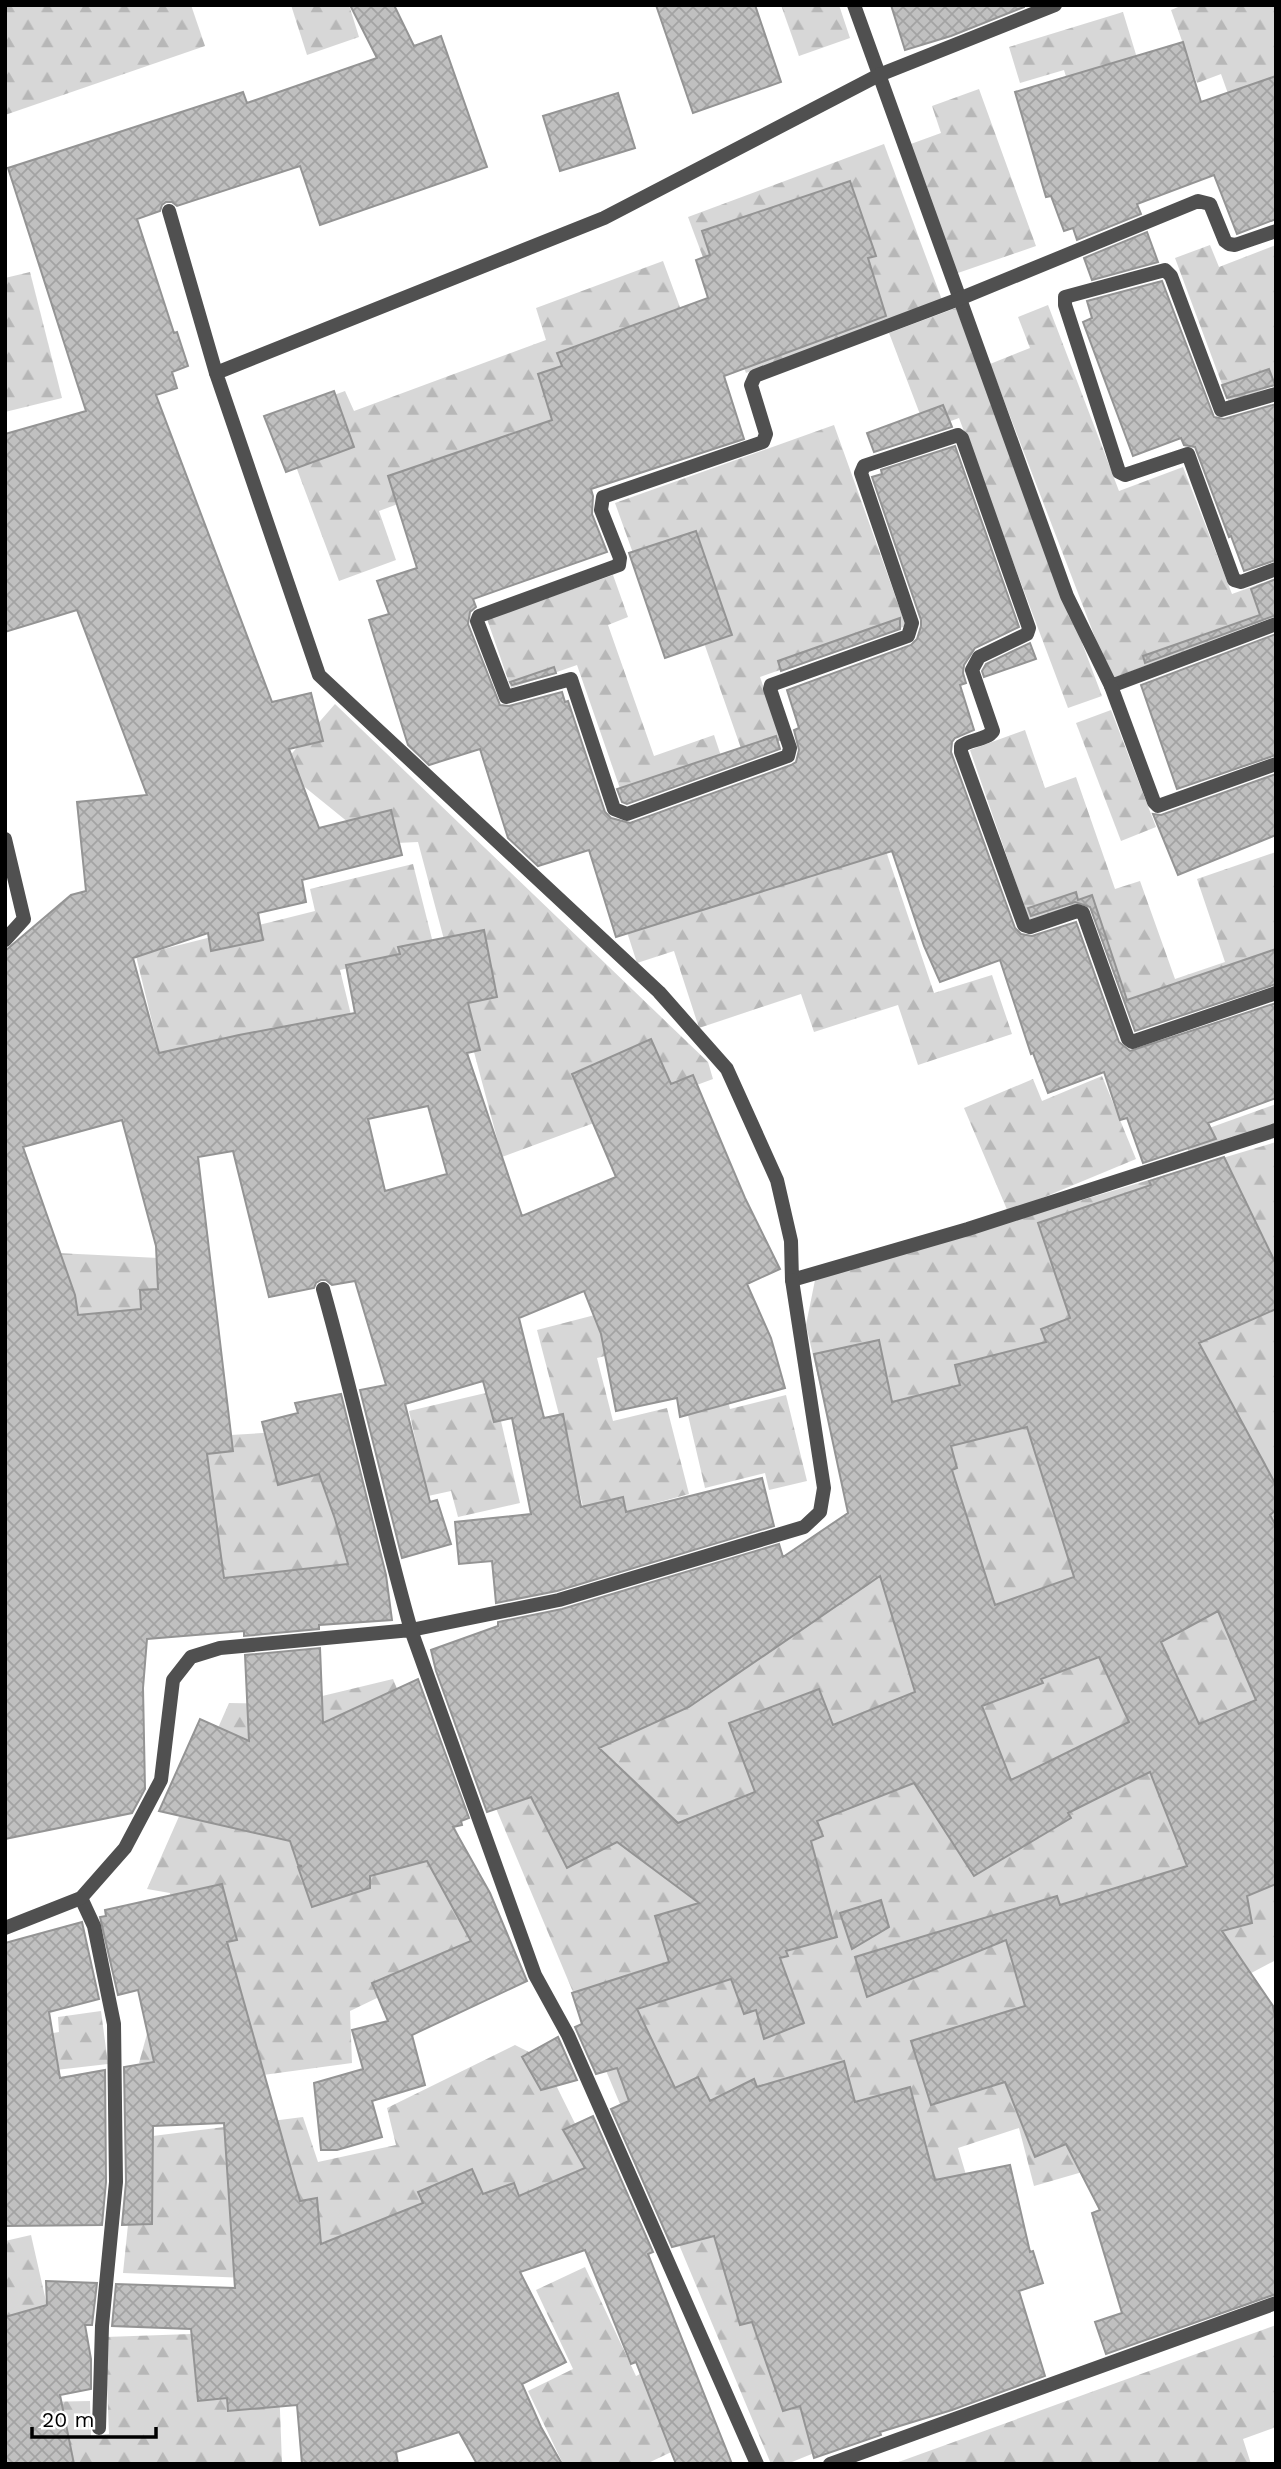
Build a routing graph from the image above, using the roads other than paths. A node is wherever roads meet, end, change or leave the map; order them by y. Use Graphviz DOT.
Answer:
graph roads {
  1 [pos="854,5"];
  2 [pos="1055,5"];
  3 [pos="879,75"];
  4 [pos="169,211"];
  5 [pos="1276,231"];
  6 [pos="959,299"];
  7 [pos="216,373"];
  8 [pos="1276,394"];
  9 [pos="1276,569"];
  10 [pos="1276,624"];
  11 [pos="1111,686"];
  12 [pos="1276,764"];
  13 [pos="5,839"];
  14 [pos="5,940"];
  15 [pos="1276,993"];
  16 [pos="1276,1130"];
  17 [pos="792,1280"];
  18 [pos="323,1289"];
  19 [pos="411,1630"];
  20 [pos="81,1898"];
  21 [pos="5,1928"];
  22 [pos="1276,2303"];
  23 [pos="99,2428"];
  24 [pos="757,2464"];
  25 [pos="830,2464"];
  1 -- 3 [label="street"];
  2 -- 3 [label="street"];
  3 -- 6 [label="street"];
  3 -- 7 [label="street"];
  4 -- 7 [label="street"];
  5 -- 6 [label="street"];
  6 -- 11 [label="street"];
  6 -- 15 [label="street"];
  7 -- 17 [label="street"];
  8 -- 9 [label="street"];
  10 -- 11 [label="street"];
  11 -- 12 [label="street"];
  13 -- 14 [label="street"];
  16 -- 17 [label="street"];
  17 -- 19 [label="street"];
  18 -- 19 [label="street"];
  19 -- 20 [label="street"];
  19 -- 24 [label="street"];
  20 -- 21 [label="street"];
  20 -- 23 [label="street"];
  22 -- 25 [label="street"];
}
